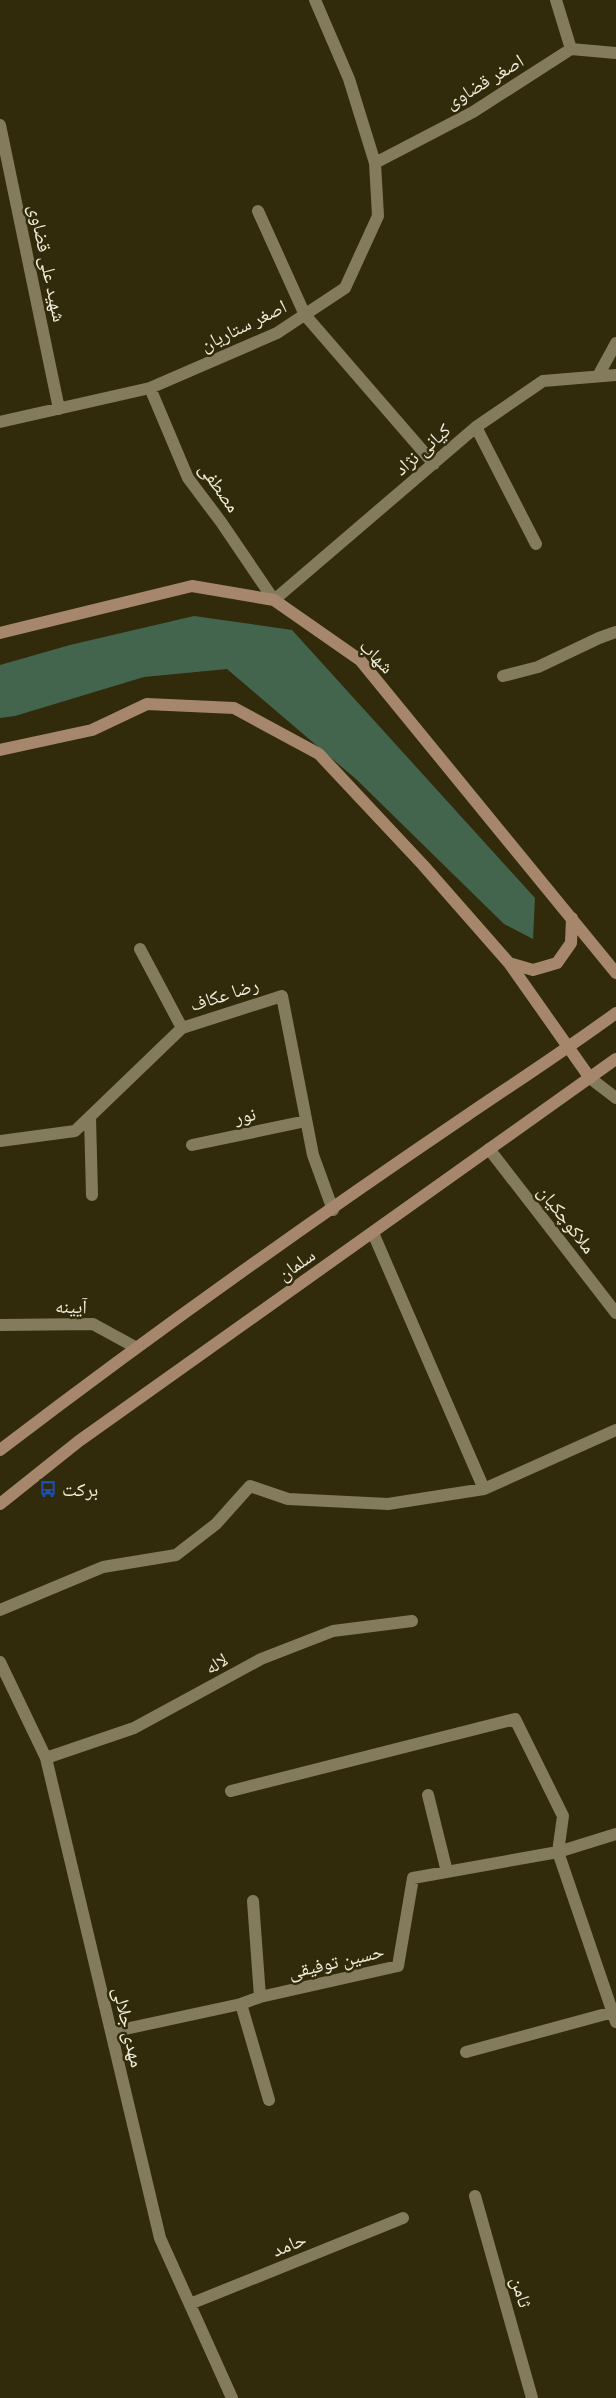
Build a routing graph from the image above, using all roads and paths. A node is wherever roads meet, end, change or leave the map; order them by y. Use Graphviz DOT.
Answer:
graph roads {
  1 [pos="315,0"];
  2 [pos="556,0"];
  3 [pos="571,49"];
  4 [pos="616,53"];
  5 [pos="0,126"];
  6 [pos="375,163"];
  7 [pos="258,211"];
  8 [pos="305,315"];
  9 [pos="616,343"];
  10 [pos="616,375"];
  11 [pos="598,376"];
  12 [pos="150,388"];
  13 [pos="59,409"];
  14 [pos="0,422"];
  15 [pos="476,427"];
  16 [pos="434,464"];
  17 [pos="536,544"];
  18 [pos="274,600"];
  19 [pos="616,632"];
  20 [pos="0,634"];
  21 [pos="503,676"];
  22 [pos="0,750"];
  23 [pos="572,918"];
  24 [pos="140,949"];
  25 [pos="509,963"];
  26 [pos="616,973"];
  27 [pos="616,1013"];
  28 [pos="182,1028"];
  29 [pos="570,1047"];
  30 [pos="616,1059"];
  31 [pos="590,1078"];
  32 [pos="616,1098"];
  33 [pos="90,1117"];
  34 [pos="306,1121"];
  35 [pos="0,1141"];
  36 [pos="192,1145"];
  37 [pos="489,1149"];
  38 [pos="92,1195"];
  39 [pos="333,1210"];
  40 [pos="373,1233"];
  41 [pos="616,1313"];
  42 [pos="0,1325"];
  43 [pos="135,1347"];
  44 [pos="616,1430"];
  45 [pos="0,1450"];
  46 [pos="484,1489"];
  47 [pos="0,1504"];
  48 [pos="0,1610"];
  49 [pos="412,1621"];
  50 [pos="0,1662"];
  51 [pos="46,1758"];
  52 [pos="231,1791"];
  53 [pos="428,1795"];
  54 [pos="616,1834"];
  55 [pos="558,1852"];
  56 [pos="447,1872"];
  57 [pos="253,1901"];
  58 [pos="260,1997"];
  59 [pos="241,2004"];
  60 [pos="614,2017"];
  61 [pos="110,2032"];
  62 [pos="466,2052"];
  63 [pos="269,2100"];
  64 [pos="475,2196"];
  65 [pos="403,2218"];
  66 [pos="190,2304"];
  67 [pos="232,2398"];
  68 [pos="532,2398"];
  1 -- 6 [label="street, اصغر ستاریان"];
  2 -- 3 [label="street"];
  3 -- 4 [label="street"];
  3 -- 6 [label="street, اصغر قضاوی"];
  5 -- 13 [label="street, شهید علی قضاوی"];
  6 -- 8 [label="street, اصغر ستاریان"];
  7 -- 8 [label="street"];
  8 -- 12 [label="street, اصغر ستاریان"];
  8 -- 16 [label="street"];
  9 -- 11 [label="street"];
  10 -- 11 [label="street, کیانی نژاد"];
  11 -- 15 [label="street, کیانی نژاد"];
  12 -- 13 [label="street, اصغر ستاریان"];
  12 -- 18 [label="street, مصطفی"];
  13 -- 14 [label="street, اصغر ستاریان"];
  15 -- 16 [label="street, کیانی نژاد"];
  15 -- 17 [label="street"];
  16 -- 18 [label="street, کیانی نژاد"];
  18 -- 20 [label="street, شهاب"];
  18 -- 23 [label="street, شهاب"];
  19 -- 21 [label="street"];
  22 -- 25 [label="street"];
  23 -- 25 [label="street"];
  23 -- 26 [label="street, شهاب"];
  24 -- 28 [label="street"];
  25 -- 29 [label="street"];
  27 -- 29 [label="street, سلمان"];
  28 -- 33 [label="street, رضا عکاف"];
  28 -- 34 [label="street, رضا عکاف"];
  29 -- 31 [label="street"];
  29 -- 39 [label="street, سلمان"];
  30 -- 31 [label="street, سلمان"];
  31 -- 32 [label="street"];
  31 -- 37 [label="street, سلمان"];
  33 -- 35 [label="street, رضا عکاف"];
  33 -- 38 [label="street"];
  34 -- 36 [label="street, نور"];
  34 -- 39 [label="street, رضا عکاف"];
  37 -- 40 [label="street, سلمان"];
  37 -- 41 [label="street, ملاکوچکیان"];
  39 -- 43 [label="street, سلمان"];
  40 -- 46 [label="street"];
  40 -- 47 [label="street, سلمان"];
  42 -- 43 [label="street, آیینه"];
  43 -- 45 [label="street, سلمان"];
  44 -- 46 [label="street"];
  46 -- 48 [label="street"];
  49 -- 51 [label="street, لاله"];
  50 -- 51 [label="street, مهدی جلالی"];
  51 -- 61 [label="street, مهدی جلالی"];
  52 -- 55 [label="street"];
  53 -- 56 [label="street"];
  54 -- 55 [label="street, حسین توفیقی"];
  55 -- 56 [label="street, حسین توفیقی"];
  55 -- 60 [label="street"];
  56 -- 58 [label="street, حسین توفیقی"];
  57 -- 58 [label="street"];
  58 -- 59 [label="street, حسین توفیقی"];
  59 -- 61 [label="street, حسین توفیقی"];
  59 -- 63 [label="street"];
  60 -- 62 [label="street"];
  61 -- 66 [label="street, مهدی جلالی"];
  64 -- 68 [label="street, ثامن"];
  65 -- 66 [label="street, حامد"];
  66 -- 67 [label="street, مهدی جلالی"];
}
